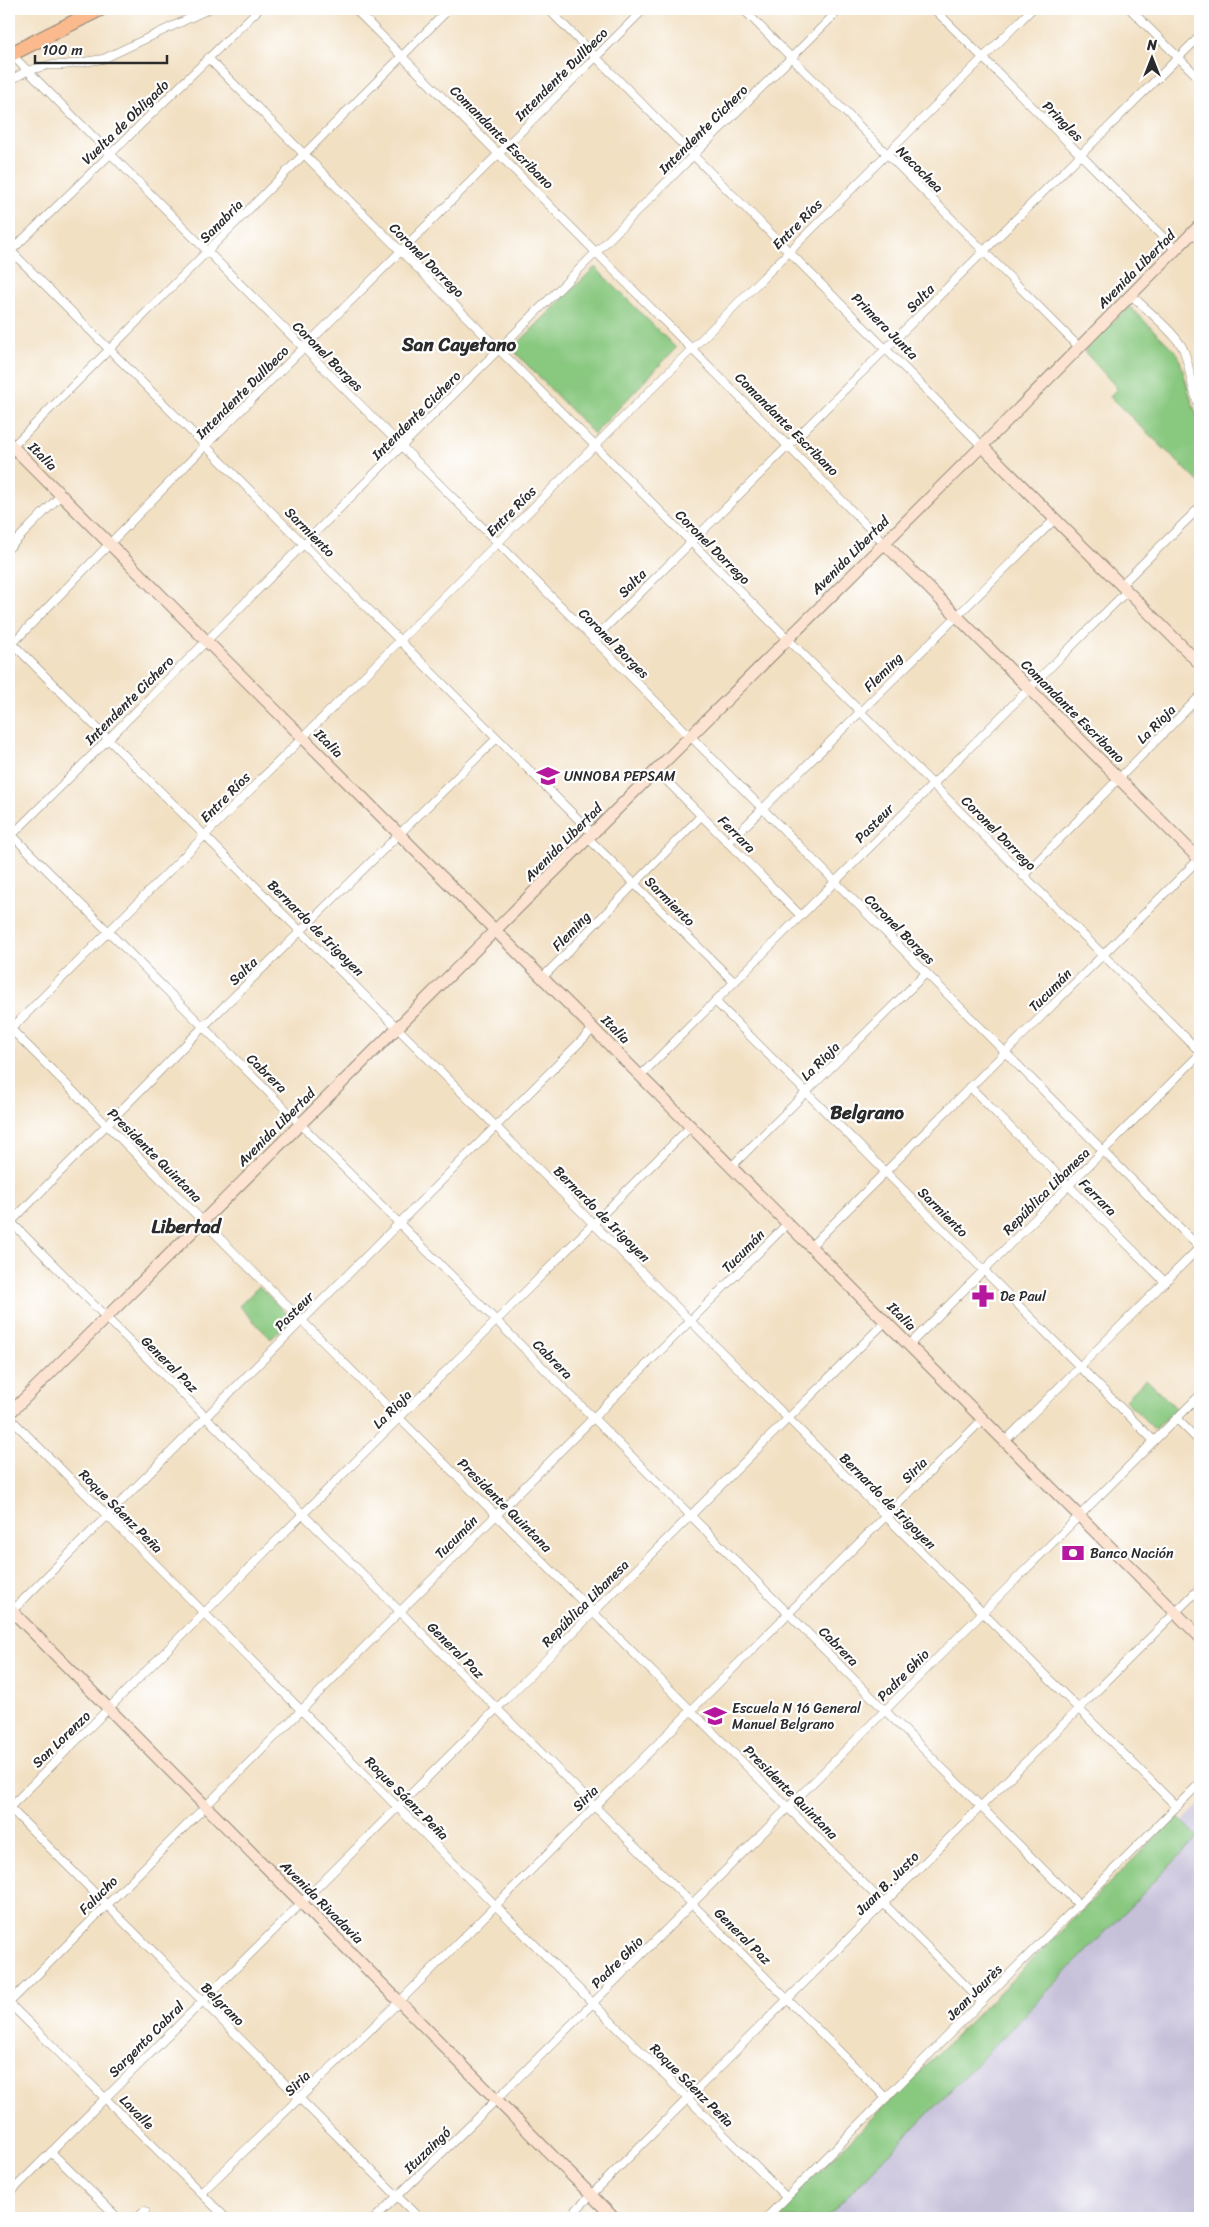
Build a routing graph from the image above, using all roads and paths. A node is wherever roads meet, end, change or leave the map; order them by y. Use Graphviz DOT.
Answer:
graph roads {
  1 [pos="100,9"];
  2 [pos="209,9"];
  3 [pos="259,9"];
  4 [pos="355,9"];
  5 [pos="450,9"];
  6 [pos="548,9"];
  7 [pos="644,9"];
  8 [pos="743,9"];
  9 [pos="840,9"];
  10 [pos="934,9"];
  11 [pos="1032,9"];
  12 [pos="1130,9"];
  13 [pos="1200,36"];
  14 [pos="9,54"];
  15 [pos="596,57"];
  16 [pos="982,57"];
  17 [pos="208,58"];
  18 [pos="403,58"];
  19 [pos="791,58"];
  20 [pos="1179,58"];
  21 [pos="27,71"];
  22 [pos="1200,79"];
  23 [pos="9,81"];
  24 [pos="886,153"];
  25 [pos="109,154"];
  26 [pos="305,155"];
  27 [pos="498,155"];
  28 [pos="694,155"];
  29 [pos="1081,155"];
  30 [pos="1198,232"];
  31 [pos="1176,250"];
  32 [pos="10,251"];
  33 [pos="788,251"];
  34 [pos="984,251"];
  35 [pos="207,252"];
  36 [pos="401,252"];
  37 [pos="596,254"];
  38 [pos="1131,295"];
  39 [pos="1079,347"];
  40 [pos="303,349"];
  41 [pos="690,349"];
  42 [pos="886,349"];
  43 [pos="110,350"];
  44 [pos="499,350"];
  45 [pos="1200,407"];
  46 [pos="594,445"];
  47 [pos="10,446"];
  48 [pos="206,446"];
  49 [pos="788,446"];
  50 [pos="982,446"];
  51 [pos="401,447"];
  52 [pos="61,495"];
  53 [pos="1200,507"];
  54 [pos="1055,518"];
  55 [pos="691,542"];
  56 [pos="496,543"];
  57 [pos="884,543"];
  58 [pos="110,544"];
  59 [pos="304,544"];
  60 [pos="9,548"];
  61 [pos="1124,588"];
  62 [pos="957,616"];
  63 [pos="787,639"];
  64 [pos="400,640"];
  65 [pos="593,640"];
  66 [pos="206,641"];
  67 [pos="10,643"];
  68 [pos="1200,664"];
  69 [pos="1029,688"];
  70 [pos="1200,696"];
  71 [pos="860,712"];
  72 [pos="690,737"];
  73 [pos="302,738"];
  74 [pos="497,738"];
  75 [pos="108,739"];
  76 [pos="656,770"];
  77 [pos="1119,778"];
  78 [pos="932,784"];
  79 [pos="762,810"];
  80 [pos="701,816"];
  81 [pos="399,834"];
  82 [pos="10,835"];
  83 [pos="205,835"];
  84 [pos="590,836"];
  85 [pos="728,843"];
  86 [pos="1200,859"];
  87 [pos="1023,876"];
  88 [pos="834,881"];
  89 [pos="635,884"];
  90 [pos="800,915"];
  91 [pos="496,930"];
  92 [pos="301,931"];
  93 [pos="108,932"];
  94 [pos="1103,955"];
  95 [pos="926,973"];
  96 [pos="543,977"];
  97 [pos="734,982"];
  98 [pos="715,1001"];
  99 [pos="202,1027"];
  100 [pos="398,1027"];
  101 [pos="594,1028"];
  102 [pos="10,1029"];
  103 [pos="1006,1052"];
  104 [pos="1200,1053"];
  105 [pos="641,1075"];
  106 [pos="970,1087"];
  107 [pos="806,1092"];
  108 [pos="107,1124"];
  109 [pos="301,1124"];
  110 [pos="497,1126"];
  111 [pos="692,1126"];
  112 [pos="1104,1151"];
  113 [pos="732,1166"];
  114 [pos="885,1172"];
  115 [pos="1069,1186"];
  116 [pos="203,1221"];
  117 [pos="9,1222"];
  118 [pos="400,1223"];
  119 [pos="788,1223"];
  120 [pos="594,1224"];
  121 [pos="811,1246"];
  122 [pos="1200,1247"];
  123 [pos="984,1270"];
  124 [pos="1165,1282"];
  125 [pos="106,1317"];
  126 [pos="303,1320"];
  127 [pos="691,1320"];
  128 [pos="497,1321"];
  129 [pos="886,1321"];
  130 [pos="909,1345"];
  131 [pos="1080,1367"];
  132 [pos="1200,1396"];
  133 [pos="9,1415"];
  134 [pos="206,1417"];
  135 [pos="594,1417"];
  136 [pos="400,1418"];
  137 [pos="788,1418"];
  138 [pos="983,1418"];
  139 [pos="1177,1419"];
  140 [pos="1005,1441"];
  141 [pos="1154,1441"];
  142 [pos="1200,1442"];
  143 [pos="496,1514"];
  144 [pos="303,1515"];
  145 [pos="691,1515"];
  146 [pos="1079,1515"];
  147 [pos="107,1516"];
  148 [pos="886,1516"];
  149 [pos="1200,1588"];
  150 [pos="10,1611"];
  151 [pos="400,1611"];
  152 [pos="594,1612"];
  153 [pos="982,1612"];
  154 [pos="1176,1612"];
  155 [pos="788,1613"];
  156 [pos="205,1614"];
  157 [pos="1200,1637"];
  158 [pos="497,1708"];
  159 [pos="110,1709"];
  160 [pos="1079,1709"];
  161 [pos="300,1710"];
  162 [pos="691,1710"];
  163 [pos="885,1710"];
  164 [pos="1200,1784"];
  165 [pos="205,1805"];
  166 [pos="595,1806"];
  167 [pos="981,1806"];
  168 [pos="397,1807"];
  169 [pos="788,1807"];
  170 [pos="1177,1807"];
  171 [pos="9,1808"];
  172 [pos="301,1902"];
  173 [pos="884,1903"];
  174 [pos="692,1904"];
  175 [pos="1079,1904"];
  176 [pos="106,1905"];
  177 [pos="495,1905"];
  178 [pos="788,1999"];
  179 [pos="202,2001"];
  180 [pos="400,2001"];
  181 [pos="982,2002"];
  182 [pos="9,2003"];
  183 [pos="593,2003"];
  184 [pos="105,2098"];
  185 [pos="299,2098"];
  186 [pos="886,2098"];
  187 [pos="688,2099"];
  188 [pos="496,2100"];
  189 [pos="51,2152"];
  190 [pos="201,2193"];
  191 [pos="9,2194"];
  192 [pos="591,2196"];
  193 [pos="397,2197"];
  194 [pos="786,2197"];
  195 [pos="145,2210"];
  196 [pos="118,2218"];
  197 [pos="137,2218"];
  198 [pos="226,2218"];
  199 [pos="375,2218"];
  200 [pos="419,2218"];
  201 [pos="568,2218"];
  202 [pos="614,2218"];
  203 [pos="766,2218"];
  1 -- 14 [label="highway"];
  2 -- 21 [label="street"];
  3 -- 17 [label="street, Vuelta de Obligado"];
  4 -- 18 [label="street, Comandante Escribano"];
  5 -- 18 [label="street, Sanabria"];
  6 -- 15 [label="street, Primera Junta"];
  7 -- 15 [label="street, Intendente Dullbeco"];
  8 -- 19 [label="street, Necochea"];
  9 -- 19 [label="street, Intendente Cichero"];
  10 -- 16 [label="street, Pringles"];
  11 -- 16 [label="street, Entre Ríos"];
  12 -- 20 [label="street"];
  13 -- 20 [label="street, Salta"];
  14 -- 21 [label="street, Coronel Borges"];
  15 -- 27 [label="street, Intendente Dullbeco"];
  15 -- 28 [label="street, Primera Junta"];
  16 -- 24 [label="street, Entre Ríos"];
  16 -- 29 [label="street, Pringles"];
  17 -- 25 [label="street, Vuelta de Obligado"];
  17 -- 26 [label="street, Coronel Dorrego"];
  18 -- 26 [label="street, Sanabria"];
  18 -- 27 [label="street, Comandante Escribano"];
  19 -- 24 [label="street, Necochea"];
  19 -- 28 [label="street, Intendente Cichero"];
  20 -- 22 [label="street"];
  20 -- 29 [label="street, Salta"];
  21 -- 23 [label="street"];
  21 -- 25 [label="street, Coronel Borges"];
  24 -- 33 [label="street, Entre Ríos"];
  24 -- 34 [label="street, Necochea"];
  25 -- 32 [label="street, Vuelta de Obligado"];
  25 -- 35 [label="street, Coronel Borges"];
  26 -- 35 [label="street, Sanabria"];
  26 -- 36 [label="street, Coronel Dorrego"];
  27 -- 36 [label="street, Intendente Dullbeco"];
  27 -- 37 [label="street, Comandante Escribano"];
  28 -- 33 [label="street, Primera Junta"];
  28 -- 37 [label="street, Intendente Cichero"];
  29 -- 31 [label="street, Pringles"];
  29 -- 34 [label="street, Salta"];
  30 -- 31 [label="main road, Avenida Libertad"];
  31 -- 38 [label="main road, Avenida Libertad"];
  32 -- 43 [label="street, Sarmiento"];
  33 -- 41 [label="street, Entre Ríos"];
  33 -- 42 [label="street, Primera Junta"];
  34 -- 39 [label="street, Necochea"];
  34 -- 42 [label="street, Salta"];
  35 -- 40 [label="street, Coronel Borges"];
  35 -- 43 [label="street, Sanabria"];
  36 -- 40 [label="street, Intendente Dullbeco"];
  36 -- 44 [label="street, Coronel Dorrego"];
  37 -- 41 [label="street, Comandante Escribano"];
  37 -- 44 [label="street, Intendente Cichero"];
  38 -- 39 [label="main road, Avenida Libertad"];
  38 -- 45 [label="street"];
  39 -- 50 [label="main road, Avenida Libertad"];
  40 -- 48 [label="street, Intendente Dullbeco"];
  40 -- 51 [label="street, Coronel Borges"];
  41 -- 46 [label="street, Entre Ríos"];
  41 -- 49 [label="street, Comandante Escribano"];
  42 -- 49 [label="street, Salta"];
  42 -- 50 [label="street, Primera Junta"];
  43 -- 47 [label="street, Sanabria"];
  43 -- 48 [label="street, Sarmiento"];
  44 -- 46 [label="street, Coronel Dorrego"];
  44 -- 51 [label="street, Intendente Cichero"];
  46 -- 55 [label="street, Coronel Dorrego"];
  46 -- 56 [label="street, Entre Ríos"];
  47 -- 52 [label="main road, Italia"];
  48 -- 58 [label="street, Intendente Dullbeco"];
  48 -- 59 [label="street, Sarmiento"];
  49 -- 55 [label="street, Salta"];
  49 -- 57 [label="street, Comandante Escribano"];
  50 -- 54 [label="main road, Primera Junta"];
  50 -- 57 [label="main road, Avenida Libertad"];
  51 -- 56 [label="street, Coronel Borges"];
  51 -- 59 [label="street, Intendente Cichero"];
  52 -- 58 [label="main road, Italia"];
  52 -- 60 [label="street"];
  53 -- 61 [label="street, Pasteur"];
  54 -- 61 [label="main road, Primera Junta"];
  54 -- 62 [label="street, Fleming"];
  55 -- 63 [label="street, Coronel Dorrego"];
  55 -- 65 [label="street, Salta"];
  56 -- 64 [label="street, Entre Ríos"];
  56 -- 65 [label="street, Coronel Borges"];
  57 -- 62 [label="main road, Comandante Escribano"];
  57 -- 63 [label="main road, Avenida Libertad"];
  58 -- 66 [label="main road, Italia"];
  58 -- 67 [label="street, Intendente Dullbeco"];
  59 -- 64 [label="street, Sarmiento"];
  59 -- 66 [label="street, Intendente Cichero"];
  61 -- 68 [label="main road, Primera Junta"];
  61 -- 69 [label="street, Pasteur"];
  62 -- 69 [label="main road, Comandante Escribano"];
  62 -- 71 [label="street, Fleming"];
  63 -- 71 [label="street, Coronel Dorrego"];
  63 -- 72 [label="main road, Avenida Libertad"];
  64 -- 73 [label="street, Entre Ríos"];
  64 -- 74 [label="street, Sarmiento"];
  65 -- 72 [label="street, Coronel Borges"];
  66 -- 73 [label="main road, Italia"];
  66 -- 75 [label="street, Intendente Cichero"];
  67 -- 75 [label="street, Bernardo de Irigoyen"];
  69 -- 77 [label="main road, Comandante Escribano"];
  69 -- 78 [label="street, Pasteur"];
  70 -- 77 [label="street, La Rioja"];
  71 -- 78 [label="street, Coronel Dorrego"];
  71 -- 79 [label="street, Fleming"];
  72 -- 76 [label="main road, Avenida Libertad"];
  72 -- 79 [label="street, Coronel Borges"];
  73 -- 81 [label="main road, Italia"];
  73 -- 83 [label="street, Entre Ríos"];
  74 -- 81 [label="street, Salta"];
  74 -- 84 [label="street, Sarmiento"];
  75 -- 82 [label="street, Intendente Cichero"];
  75 -- 83 [label="street, Bernardo de Irigoyen"];
  76 -- 80 [label="street, Ferrara"];
  76 -- 84 [label="main road, Avenida Libertad"];
  77 -- 86 [label="main road, Comandante Escribano"];
  77 -- 87 [label="street, La Rioja"];
  78 -- 87 [label="street, Coronel Dorrego"];
  78 -- 88 [label="street, Pasteur"];
  79 -- 85 [label="street, Fleming"];
  79 -- 88 [label="street, Coronel Borges"];
  80 -- 85 [label="street, Ferrara"];
  80 -- 89 [label="street, Fleming"];
  81 -- 91 [label="main road, Italia"];
  81 -- 92 [label="street, Salta"];
  82 -- 93 [label="street, Cabrera"];
  83 -- 92 [label="street, Bernardo de Irigoyen"];
  83 -- 93 [label="street, Entre Ríos"];
  84 -- 89 [label="street, Sarmiento"];
  84 -- 91 [label="main road, Avenida Libertad"];
  85 -- 90 [label="street, Ferrara"];
  86 -- 94 [label="street, Tucumán"];
  87 -- 94 [label="street, Coronel Dorrego"];
  88 -- 90 [label="street, Pasteur"];
  88 -- 95 [label="street, Coronel Borges"];
  89 -- 96 [label="street, Fleming"];
  89 -- 97 [label="street, Sarmiento"];
  90 -- 97 [label="street, Pasteur"];
  91 -- 96 [label="main road, Italia"];
  91 -- 100 [label="main road, Avenida Libertad"];
  92 -- 99 [label="street, Salta"];
  92 -- 100 [label="street, Bernardo de Irigoyen"];
  93 -- 99 [label="street, Cabrera"];
  93 -- 102 [label="street, Entre Ríos"];
  94 -- 103 [label="street, Tucumán"];
  94 -- 104 [label="street, Coronel Dorrego"];
  95 -- 103 [label="street, Coronel Borges"];
  95 -- 107 [label="street, La Rioja"];
  96 -- 101 [label="main road, Italia"];
  97 -- 98 [label="street, Pasteur"];
  98 -- 105 [label="street, Pasteur"];
  98 -- 107 [label="street, Sarmiento"];
  99 -- 108 [label="street, Salta"];
  99 -- 109 [label="street, Cabrera"];
  100 -- 109 [label="main road, Avenida Libertad"];
  100 -- 110 [label="street, Bernardo de Irigoyen"];
  101 -- 105 [label="main road, Italia"];
  101 -- 110 [label="street, Pasteur"];
  102 -- 108 [label="street, Presidente Quintana"];
  103 -- 106 [label="street, Tucumán"];
  103 -- 112 [label="street, Coronel Borges"];
  104 -- 112 [label="street, República Libanesa"];
  105 -- 111 [label="main road, Italia"];
  106 -- 114 [label="street, Tucumán"];
  106 -- 115 [label="street, Ferrara"];
  107 -- 113 [label="street, La Rioja"];
  107 -- 114 [label="street, Sarmiento"];
  108 -- 116 [label="street, Presidente Quintana"];
  108 -- 117 [label="street, Salta"];
  109 -- 116 [label="main road, Avenida Libertad"];
  109 -- 118 [label="street, Cabrera"];
  110 -- 118 [label="street, Pasteur"];
  110 -- 120 [label="street, Bernardo de Irigoyen"];
  111 -- 113 [label="main road, Italia"];
  111 -- 120 [label="street, La Rioja"];
  112 -- 115 [label="street, República Libanesa"];
  112 -- 122 [label="street, Coronel Borges"];
  113 -- 119 [label="main road, Italia"];
  114 -- 121 [label="street, Tucumán"];
  114 -- 123 [label="street, Sarmiento"];
  115 -- 123 [label="street, República Libanesa"];
  115 -- 124 [label="street, Ferrara"];
  116 -- 125 [label="main road, Avenida Libertad"];
  116 -- 126 [label="street, Presidente Quintana"];
  117 -- 125 [label="street, General Paz"];
  118 -- 126 [label="street, Pasteur"];
  118 -- 128 [label="street, Cabrera"];
  119 -- 121 [label="main road, Italia"];
  119 -- 127 [label="street, Tucumán"];
  120 -- 127 [label="street, Bernardo de Irigoyen"];
  120 -- 128 [label="street, La Rioja"];
  121 -- 129 [label="main road, Italia"];
  122 -- 124 [label="street"];
  123 -- 130 [label="street, República Libanesa"];
  123 -- 131 [label="street, Sarmiento"];
  124 -- 131 [label="street"];
  125 -- 133 [label="main road, Avenida Libertad"];
  125 -- 134 [label="street, General Paz"];
  126 -- 134 [label="street, Pasteur"];
  126 -- 136 [label="street, Presidente Quintana"];
  127 -- 135 [label="street, Tucumán"];
  127 -- 137 [label="street, Bernardo de Irigoyen"];
  128 -- 135 [label="street, Cabrera"];
  128 -- 136 [label="street, La Rioja"];
  129 -- 130 [label="main road, Italia"];
  129 -- 137 [label="street, República Libanesa"];
  130 -- 138 [label="main road, Italia"];
  131 -- 140 [label="street"];
  131 -- 141 [label="street, Sarmiento"];
  132 -- 139 [label="street, Padre Ghio"];
  133 -- 147 [label="street, Roque Sáenz Peña"];
  134 -- 144 [label="street, General Paz"];
  134 -- 147 [label="street, Pasteur"];
  135 -- 143 [label="street, Tucumán"];
  135 -- 145 [label="street, Cabrera"];
  136 -- 143 [label="street, Presidente Quintana"];
  136 -- 144 [label="street, La Rioja"];
  137 -- 145 [label="street, República Libanesa"];
  137 -- 148 [label="street, Bernardo de Irigoyen"];
  138 -- 140 [label="main road, Italia"];
  138 -- 148 [label="street, Siria"];
  139 -- 141 [label="street, Padre Ghio"];
  139 -- 142 [label="street"];
  140 -- 146 [label="main road, Italia"];
  141 -- 146 [label="street, Padre Ghio"];
  143 -- 151 [label="street, Tucumán"];
  143 -- 152 [label="street, Presidente Quintana"];
  144 -- 151 [label="street, General Paz"];
  144 -- 156 [label="street, La Rioja"];
  145 -- 152 [label="street, República Libanesa"];
  145 -- 155 [label="street, Cabrera"];
  146 -- 153 [label="street, Padre Ghio"];
  146 -- 154 [label="main road, Italia"];
  147 -- 150 [label="street, Pasteur"];
  147 -- 156 [label="street, Roque Sáenz Peña"];
  148 -- 153 [label="street, Bernardo de Irigoyen"];
  148 -- 155 [label="street, Siria"];
  149 -- 154 [label="street, Juan B. Justo"];
  150 -- 159 [label="main road, Avenida Rivadavia"];
  151 -- 158 [label="street, General Paz"];
  151 -- 161 [label="street, Tucumán"];
  152 -- 158 [label="street, República Libanesa"];
  152 -- 162 [label="street, Presidente Quintana"];
  153 -- 160 [label="street, Bernardo de Irigoyen"];
  153 -- 163 [label="street, Padre Ghio"];
  154 -- 157 [label="main road, Italia"];
  154 -- 160 [label="street, Juan B. Justo"];
  155 -- 162 [label="street, Siria"];
  155 -- 163 [label="street, Cabrera"];
  156 -- 159 [label="street, La Rioja"];
  156 -- 161 [label="street, Roque Sáenz Peña"];
  158 -- 166 [label="street, General Paz"];
  158 -- 168 [label="street, República Libanesa"];
  159 -- 165 [label="main road, Avenida Rivadavia"];
  159 -- 171 [label="street, San Lorenzo"];
  160 -- 167 [label="street, Juan B. Justo"];
  160 -- 170 [label="street, Bernardo de Irigoyen"];
  161 -- 165 [label="street, Tucumán"];
  161 -- 168 [label="street, Roque Sáenz Peña"];
  162 -- 166 [label="street, Siria"];
  162 -- 169 [label="street, Presidente Quintana"];
  163 -- 167 [label="street, Cabrera"];
  163 -- 169 [label="street, Padre Ghio"];
  164 -- 170 [label="street, Jean Jaurès"];
  165 -- 172 [label="main road, Avenida Rivadavia"];
  165 -- 176 [label="street, Falucho"];
  166 -- 174 [label="street, General Paz"];
  166 -- 177 [label="street, Siria"];
  167 -- 173 [label="street, Juan B. Justo"];
  167 -- 175 [label="street, Cabrera"];
  168 -- 172 [label="street, República Libanesa"];
  168 -- 177 [label="street, Roque Sáenz Peña"];
  169 -- 173 [label="street, Presidente Quintana"];
  169 -- 174 [label="street, Padre Ghio"];
  170 -- 175 [label="street, Jean Jaurès"];
  171 -- 176 [label="street, Belgrano"];
  172 -- 179 [label="street, Sargento Cabral"];
  172 -- 180 [label="main road, Avenida Rivadavia"];
  173 -- 178 [label="street, Juan B. Justo"];
  173 -- 181 [label="street, Presidente Quintana"];
  174 -- 178 [label="street, General Paz"];
  174 -- 183 [label="street, Padre Ghio"];
  175 -- 181 [label="street, Jean Jaurès"];
  176 -- 179 [label="street, Belgrano"];
  176 -- 182 [label="street, Falucho"];
  177 -- 180 [label="street, Siria"];
  177 -- 183 [label="street, Roque Sáenz Peña"];
  178 -- 186 [label="street, General Paz"];
  178 -- 187 [label="street, Juan B. Justo"];
  179 -- 184 [label="street, Sargento Cabral"];
  179 -- 185 [label="street, Belgrano"];
  180 -- 185 [label="street, Siria"];
  180 -- 188 [label="main road, Avenida Rivadavia"];
  181 -- 186 [label="street, Jean Jaurès"];
  182 -- 184 [label="street, Lavalle"];
  183 -- 187 [label="street, Roque Sáenz Peña"];
  183 -- 188 [label="street, Padre Ghio"];
  184 -- 189 [label="street, Sargento Cabral"];
  184 -- 190 [label="street, Lavalle"];
  185 -- 190 [label="street, Siria"];
  185 -- 193 [label="street, Belgrano"];
  186 -- 194 [label="street, Jean Jaurès"];
  187 -- 192 [label="street, Juan B. Justo"];
  187 -- 194 [label="street, Roque Sáenz Peña"];
  188 -- 192 [label="main road, Avenida Rivadavia"];
  188 -- 193 [label="street, Ituzaingó"];
  189 -- 191 [label="street, Sargento Cabral"];
  189 -- 196 [label="street"];
  190 -- 198 [label="street, Lavalle"];
  192 -- 201 [label="street, Juan B. Justo"];
  192 -- 202 [label="main road, Avenida Rivadavia"];
  193 -- 199 [label="street, Ituzaingó"];
  193 -- 200 [label="street, Belgrano"];
  194 -- 203 [label="street, Jean Jaurès"];
  195 -- 197 [label="street"];
}
